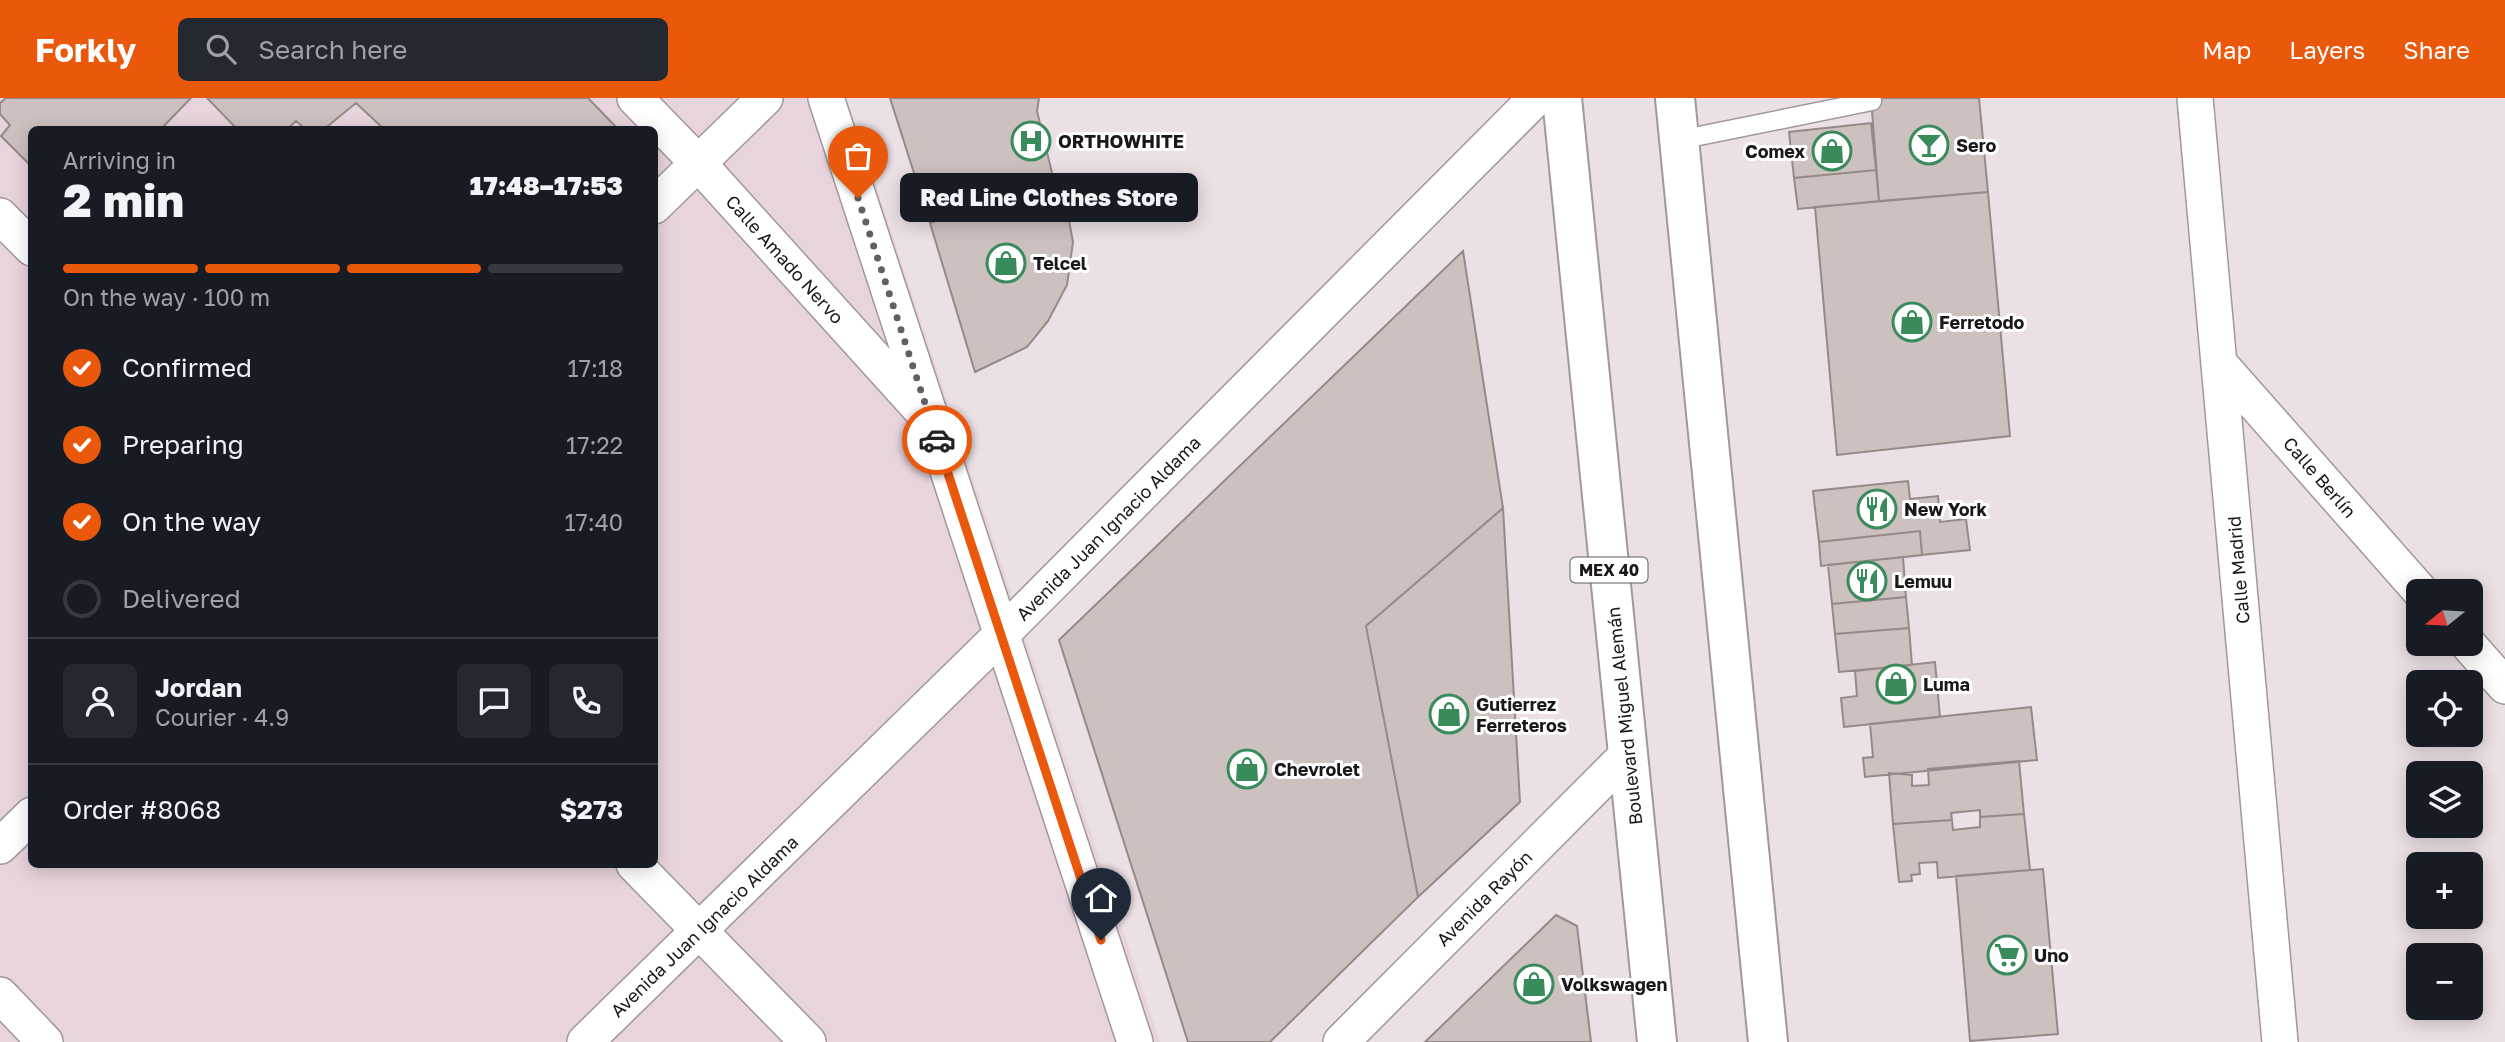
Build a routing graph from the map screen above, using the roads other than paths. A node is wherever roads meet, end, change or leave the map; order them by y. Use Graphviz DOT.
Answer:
graph roads {
  1 [pos="635,98"];
  2 [pos="765,98"];
  3 [pos="826,98"];
  4 [pos="1536,98"];
  5 [pos="1562,98"];
  6 [pos="1675,98"];
  7 [pos="2195,98"];
  8 [pos="1872,101"];
  9 [pos="1679,140"];
  10 [pos="698,163"];
  11 [pos="658,202"];
  12 [pos="0,216"];
  13 [pos="28,244"];
  14 [pos="2219,363"];
  15 [pos="931,422"];
  16 [pos="2410,579"];
  17 [pos="1001,635"];
  18 [pos="2479,656"];
  19 [pos="2505,686"];
  20 [pos="1628,754"];
  21 [pos="28,819"];
  22 [pos="0,846"];
  23 [pos="638,868"];
  24 [pos="699,931"];
  25 [pos="0,995"];
  26 [pos="46,1042"];
  27 [pos="586,1042"];
  28 [pos="808,1042"];
  29 [pos="1135,1042"];
  30 [pos="1341,1042"];
  31 [pos="1657,1042"];
  32 [pos="1768,1042"];
  33 [pos="2280,1042"];
  1 -- 10 [label="street, Calle Amado Nervo"];
  2 -- 10 [label="street"];
  3 -- 15 [label="street"];
  4 -- 17 [label="street, Avenida Juan Ignacio Aldama"];
  5 -- 20 [label="highway, Boulevard Miguel Alemán / MEX 40"];
  6 -- 9 [label="highway"];
  7 -- 14 [label="street, Calle Madrid"];
  8 -- 9 [label="lane"];
  9 -- 32 [label="highway"];
  10 -- 11 [label="street"];
  10 -- 15 [label="street, Calle Amado Nervo"];
  12 -- 13 [label="street"];
  14 -- 16 [label="street, Calle Berlín"];
  14 -- 33 [label="street, Calle Madrid"];
  15 -- 17 [label="street"];
  17 -- 24 [label="street, Avenida Juan Ignacio Aldama"];
  17 -- 29 [label="street"];
  18 -- 19 [label="street"];
  20 -- 30 [label="street, Avenida Rayón"];
  20 -- 31 [label="highway, Boulevard Miguel Alemán / MEX 40"];
  21 -- 22 [label="street"];
  23 -- 24 [label="street"];
  24 -- 27 [label="street, Avenida Juan Ignacio Aldama"];
  24 -- 28 [label="street"];
  25 -- 26 [label="street"];
}
